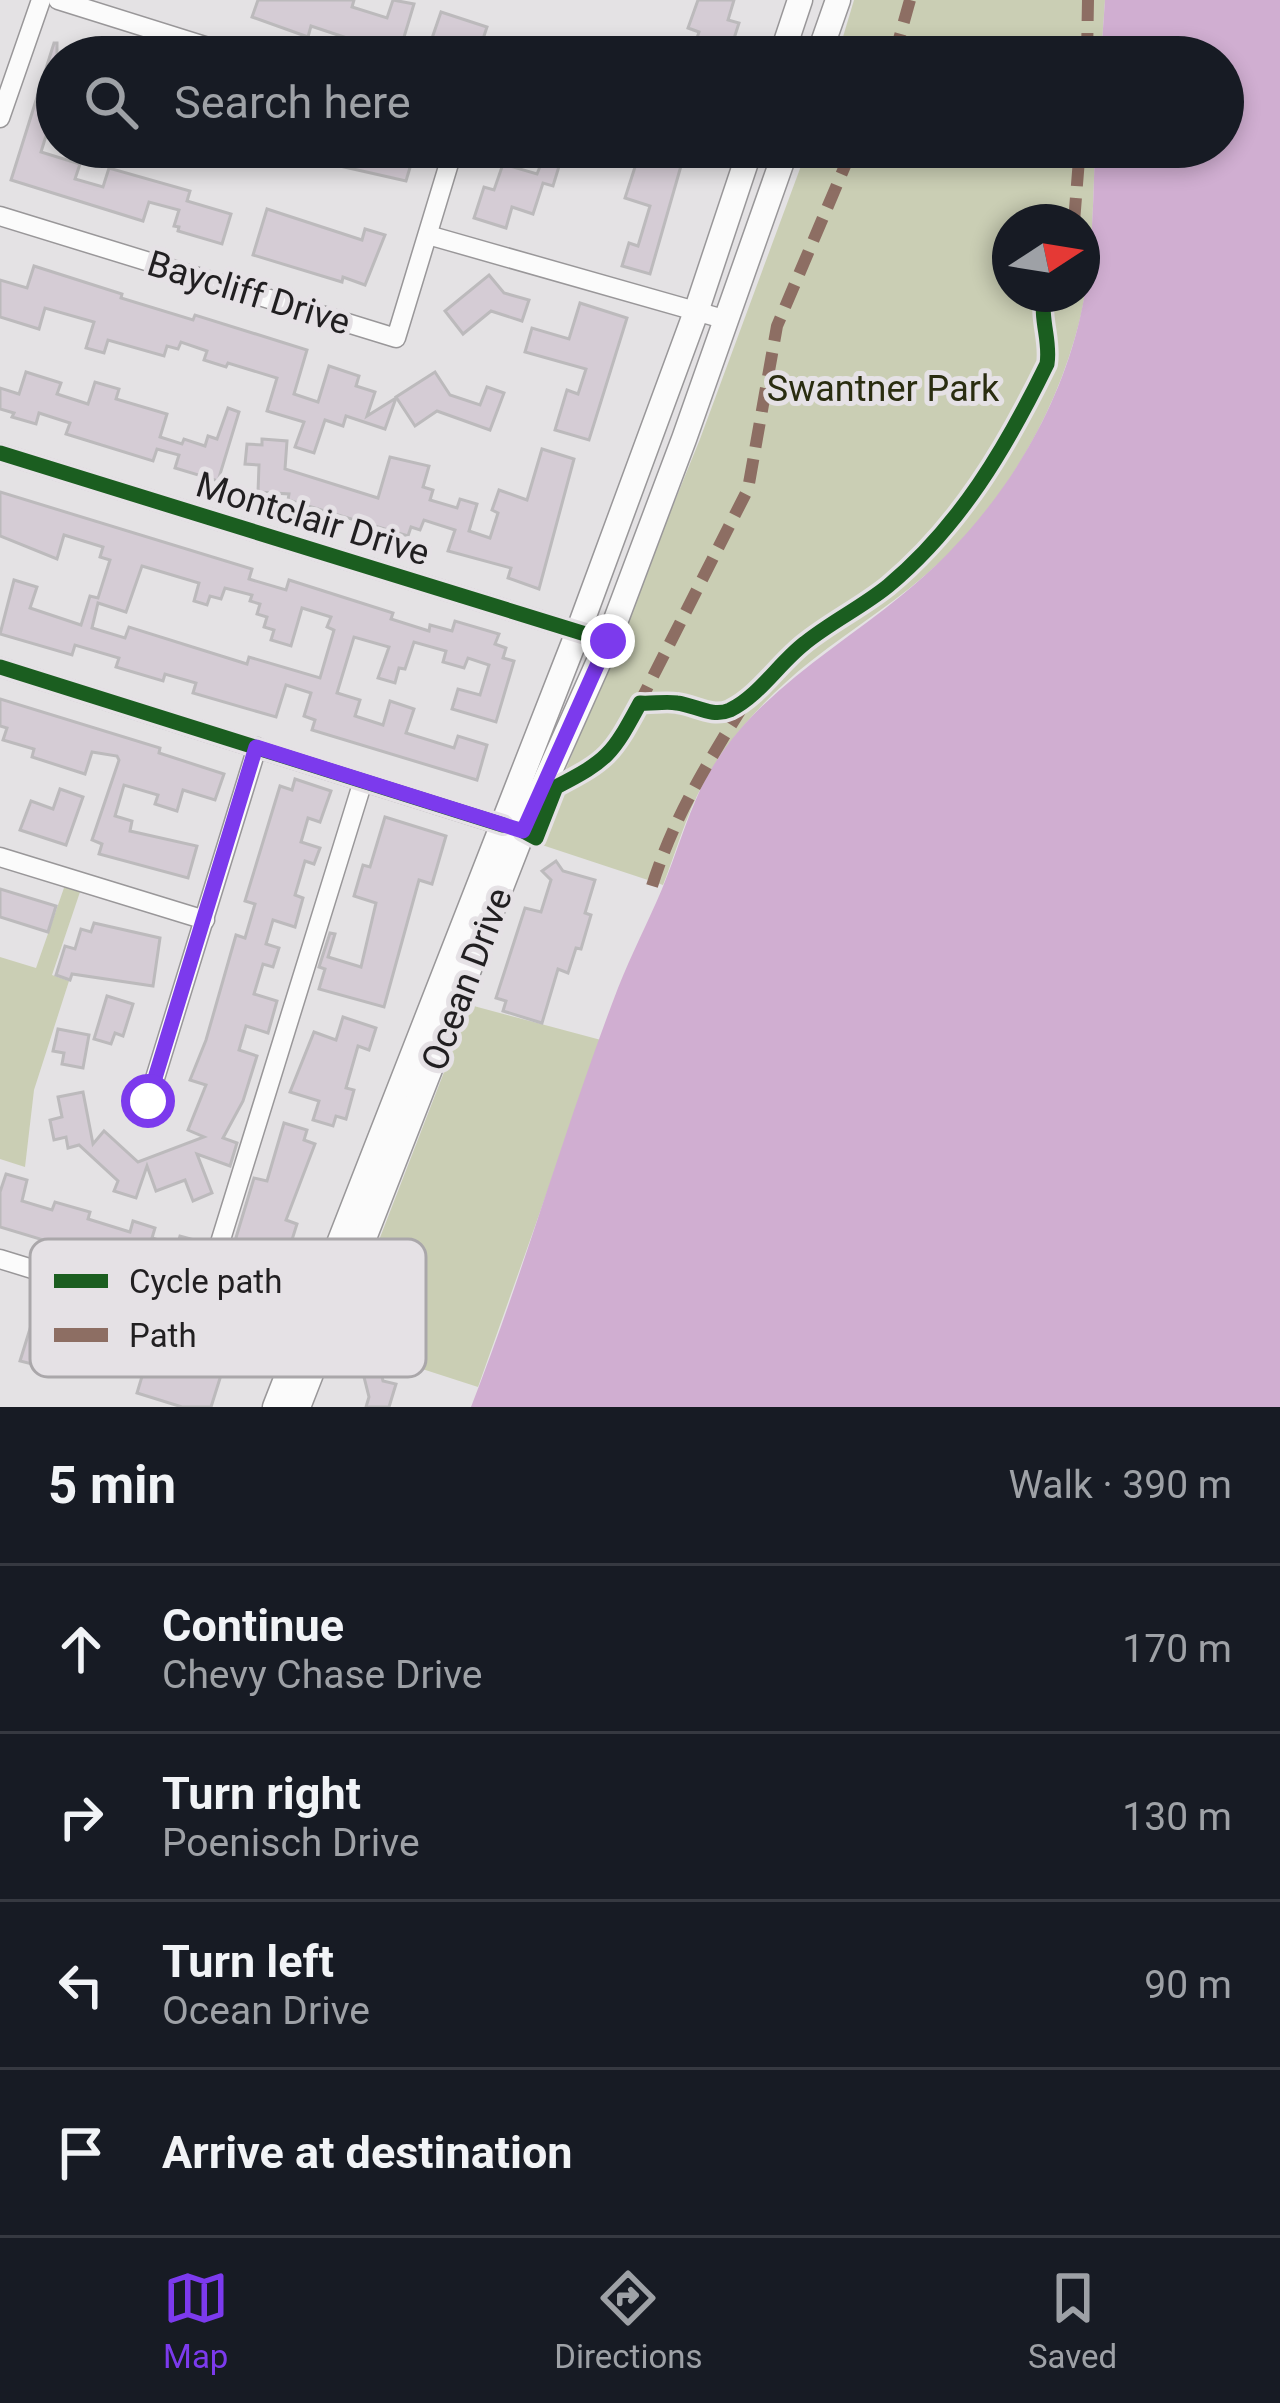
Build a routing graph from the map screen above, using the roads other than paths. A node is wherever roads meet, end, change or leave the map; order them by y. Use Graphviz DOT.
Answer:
graph roads {
  1 [pos="41,0"];
  2 [pos="58,0"];
  3 [pos="800,0"];
  4 [pos="831,2"];
  5 [pos="173,36"];
  6 [pos="788,36"];
  7 [pos="823,36"];
  8 [pos="2,107"];
  9 [pos="448,168"];
  10 [pos="744,168"];
  11 [pos="780,168"];
  12 [pos="0,216"];
  13 [pos="428,235"];
  14 [pos="696,312"];
  15 [pos="727,320"];
  16 [pos="0,453"];
  17 [pos="629,494"];
  18 [pos="660,503"];
  19 [pos="578,632"];
  20 [pos="608,641"];
  21 [pos="0,668"];
  22 [pos="256,747"];
  23 [pos="363,781"];
  24 [pos="513,828"];
  25 [pos="0,857"];
  26 [pos="205,920"];
  27 [pos="148,1101"];
  28 [pos="221,1239"];
  29 [pos="353,1239"];
  30 [pos="0,1259"];
  31 [pos="30,1268"];
  32 [pos="293,1377"];
  33 [pos="304,1377"];
  34 [pos="274,1407"];
  35 [pos="298,1407"];
  1 -- 8 [label="street"];
  2 -- 5 [label="street"];
  3 -- 6 [label="main road"];
  4 -- 7 [label="main road"];
  9 -- 13 [label="street"];
  10 -- 14 [label="main road, Ocean Drive"];
  11 -- 15 [label="main road, Ocean Drive"];
  12 -- 13 [label="street, Baycliff Drive"];
  13 -- 14 [label="street"];
  14 -- 15 [label="street"];
  14 -- 17 [label="main road, Ocean Drive"];
  15 -- 18 [label="main road, Ocean Drive"];
  16 -- 19 [label="street, Montclair Drive"];
  17 -- 18 [label="main road"];
  17 -- 19 [label="main road, Ocean Drive"];
  18 -- 20 [label="main road, Ocean Drive"];
  19 -- 20 [label="street, Montclair Drive"];
  19 -- 24 [label="main road, Ocean Drive"];
  20 -- 24 [label="main road, Ocean Drive"];
  21 -- 22 [label="street"];
  22 -- 23 [label="street"];
  22 -- 26 [label="street"];
  23 -- 24 [label="street"];
  23 -- 28 [label="street"];
  24 -- 29 [label="main road, Ocean Drive"];
  25 -- 26 [label="street"];
  26 -- 27 [label="street"];
  30 -- 31 [label="street"];
  32 -- 34 [label="main road, Ocean Drive"];
  33 -- 35 [label="main road, Ocean Drive"];
}
